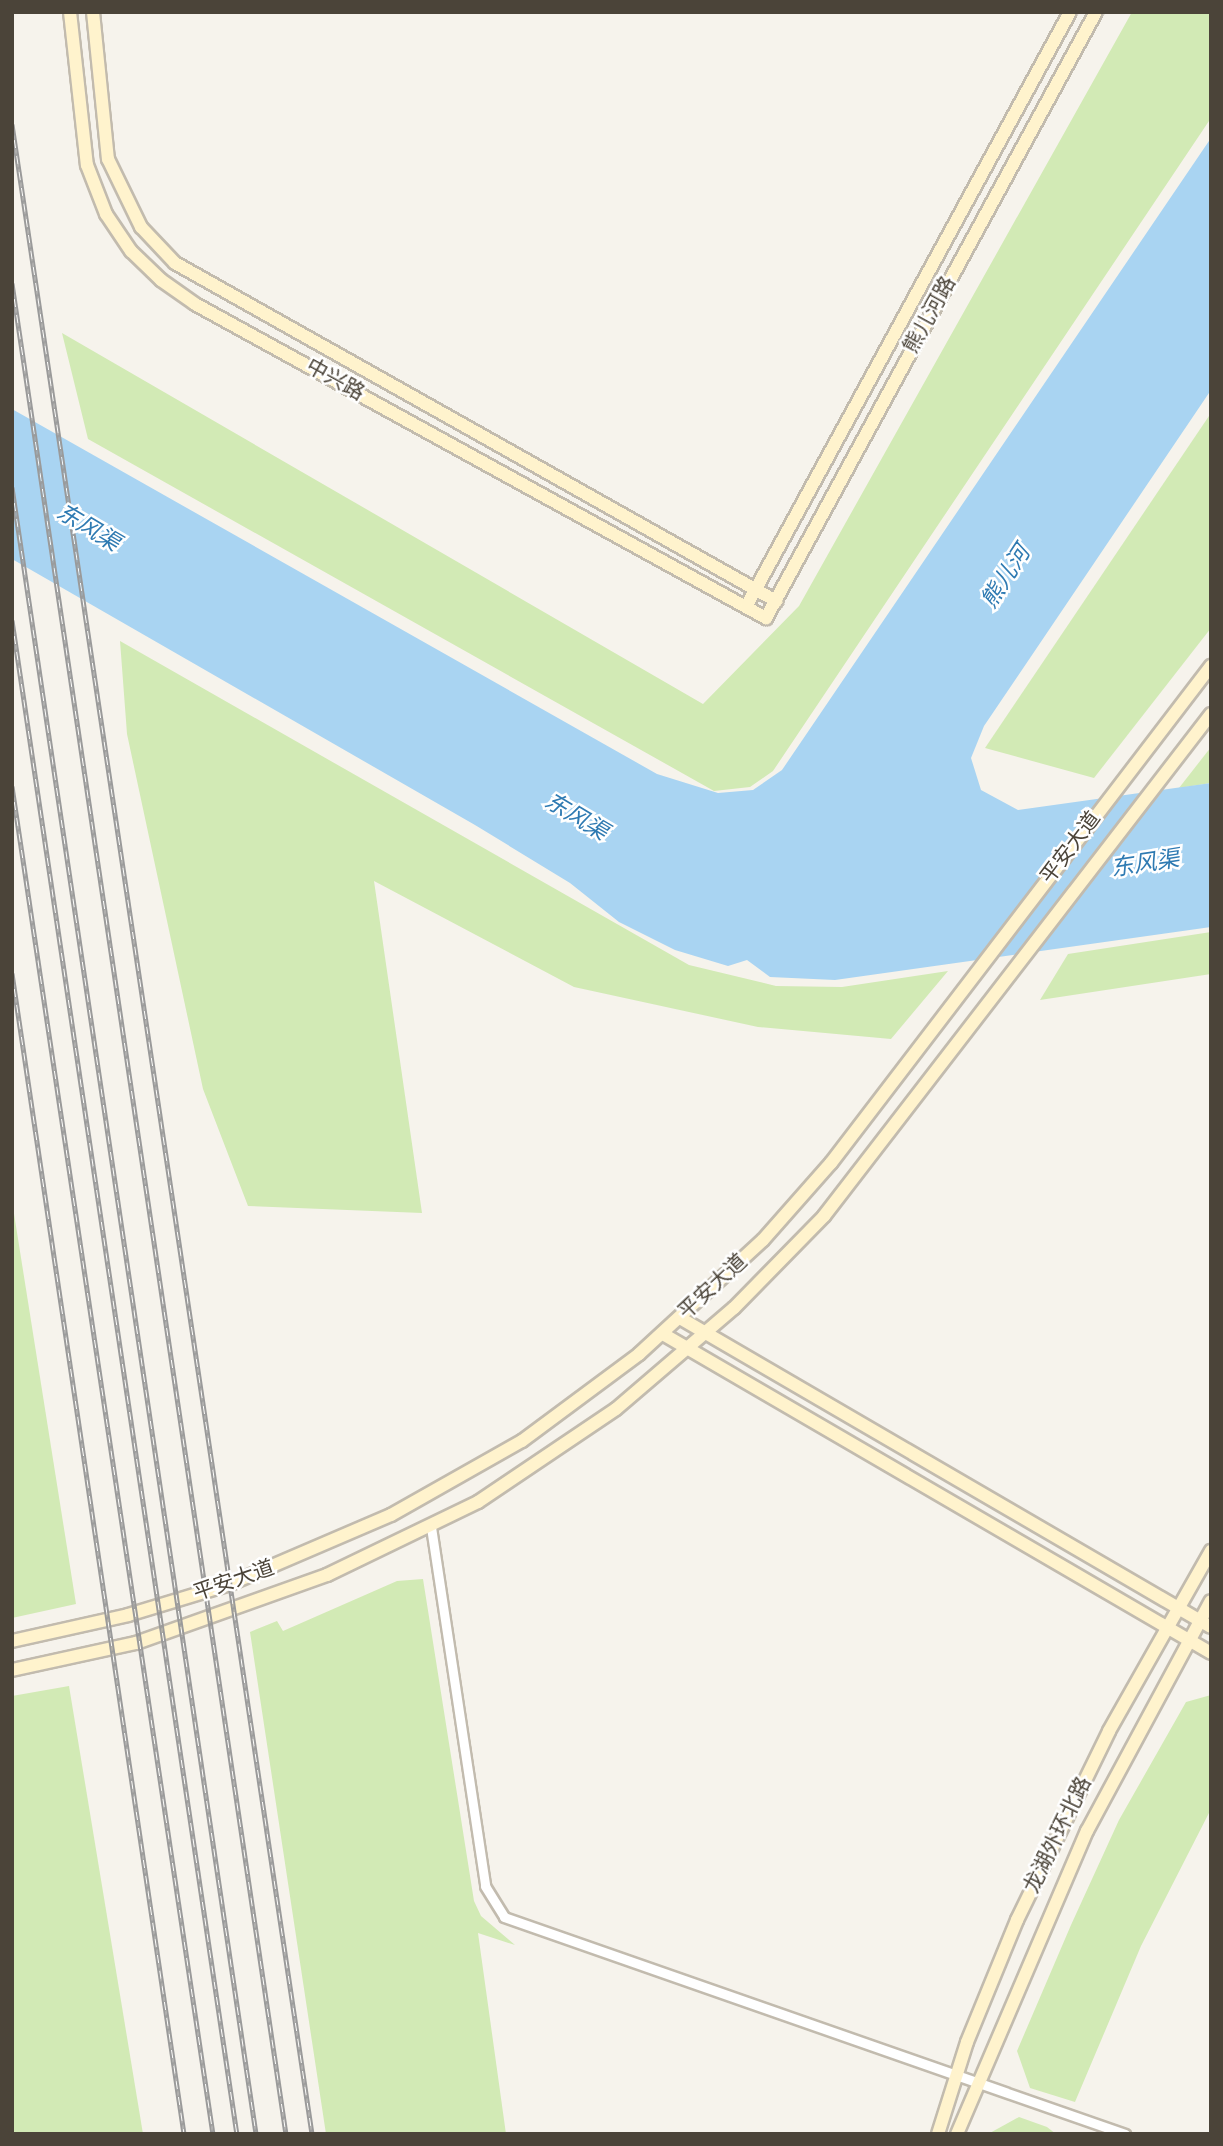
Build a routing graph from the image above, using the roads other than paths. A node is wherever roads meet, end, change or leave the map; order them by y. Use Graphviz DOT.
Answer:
graph roads {
  1 [pos="70,12"];
  2 [pos="93,12"];
  3 [pos="1070,12"];
  4 [pos="1096,12"];
  5 [pos="755,589"];
  6 [pos="776,601"];
  7 [pos="746,607"];
  8 [pos="766,618"];
  9 [pos="1211,666"];
  10 [pos="1211,714"];
  11 [pos="680,1318"];
  12 [pos="663,1334"];
  13 [pos="705,1334"];
  14 [pos="688,1349"];
  15 [pos="431,1527"];
  16 [pos="1211,1551"];
  17 [pos="1211,1601"];
  18 [pos="1177,1608"];
  19 [pos="1205,1624"];
  20 [pos="1166,1627"];
  21 [pos="1188,1640"];
  22 [pos="12,1641"];
  23 [pos="1211,1653"];
  24 [pos="12,1670"];
  25 [pos="956,2076"];
  26 [pos="976,2083"];
  27 [pos="938,2134"];
  28 [pos="957,2134"];
  29 [pos="1125,2134"];
  1 -- 7 [label="street, 中兴路"];
  2 -- 5 [label="street, 中兴路"];
  3 -- 5 [label="street, 熊儿河路"];
  4 -- 6 [label="street, 熊儿河路"];
  5 -- 6 [label="street, 中兴路"];
  5 -- 7 [label="street, 熊儿河路"];
  6 -- 8 [label="street, 熊儿河路"];
  7 -- 8 [label="street, 中兴路"];
  9 -- 11 [label="street, 平安大道"];
  10 -- 13 [label="street, 平安大道"];
  11 -- 12 [label="street, 平安大道"];
  11 -- 13 [label="street"];
  12 -- 14 [label="street"];
  12 -- 22 [label="street, 平安大道"];
  13 -- 14 [label="street, 平安大道"];
  13 -- 18 [label="street"];
  14 -- 15 [label="street, 平安大道"];
  14 -- 20 [label="street"];
  15 -- 24 [label="street, 平安大道"];
  15 -- 25 [label="street"];
  16 -- 18 [label="street, 龙湖外环北路"];
  17 -- 19 [label="street, 龙湖外环北路"];
  18 -- 19 [label="street"];
  18 -- 20 [label="street, 龙湖外环北路"];
  19 -- 21 [label="street, 龙湖外环北路"];
  20 -- 21 [label="street"];
  20 -- 25 [label="street, 龙湖外环北路"];
  21 -- 23 [label="street"];
  21 -- 26 [label="street, 龙湖外环北路"];
  25 -- 26 [label="street"];
  25 -- 27 [label="street, 龙湖外环北路"];
  26 -- 28 [label="street, 龙湖外环北路"];
  26 -- 29 [label="street"];
}
